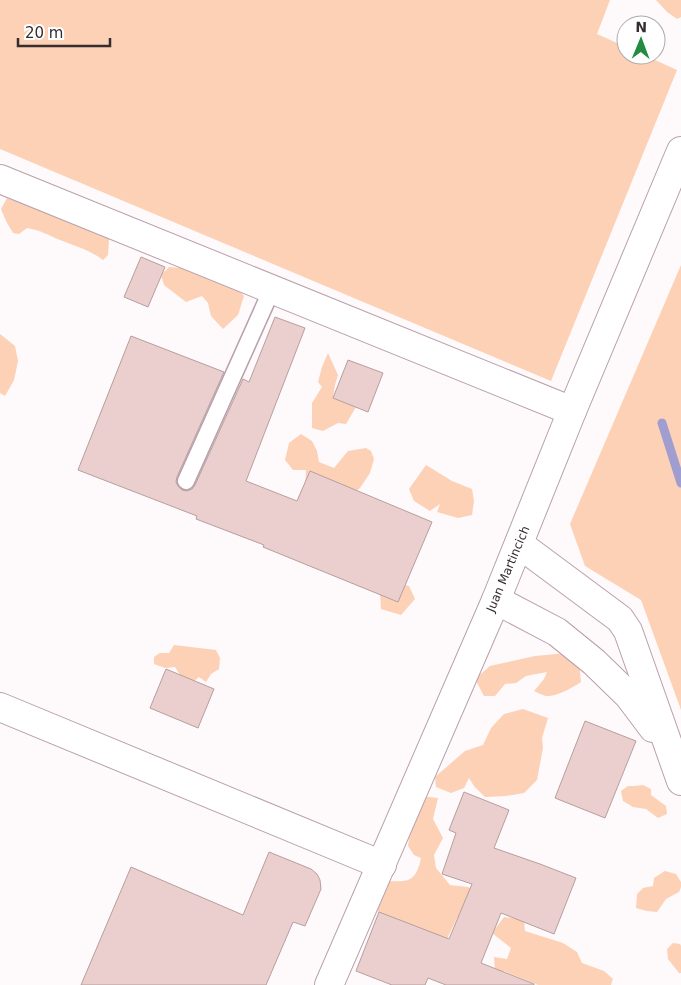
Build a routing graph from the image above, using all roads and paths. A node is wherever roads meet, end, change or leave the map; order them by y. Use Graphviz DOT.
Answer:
graph roads {
  1 [pos="681,151"];
  2 [pos="0,179"];
  3 [pos="272,289"];
  4 [pos="572,411"];
  5 [pos="186,481"];
  6 [pos="519,544"];
  7 [pos="496,600"];
  8 [pos="0,707"];
  9 [pos="671,753"];
  10 [pos="681,781"];
  11 [pos="382,865"];
  12 [pos="329,985"];
  1 -- 4 [label="street, Juan Martincich"];
  2 -- 3 [label="street"];
  3 -- 4 [label="street"];
  3 -- 5 [label="lane"];
  4 -- 6 [label="street, Juan Martincich"];
  6 -- 7 [label="street, Juan Martincich"];
  6 -- 9 [label="street"];
  7 -- 9 [label="street"];
  7 -- 11 [label="street, Juan Martincich"];
  8 -- 11 [label="street"];
  9 -- 10 [label="street"];
  11 -- 12 [label="street, Juan Martincich"];
}
